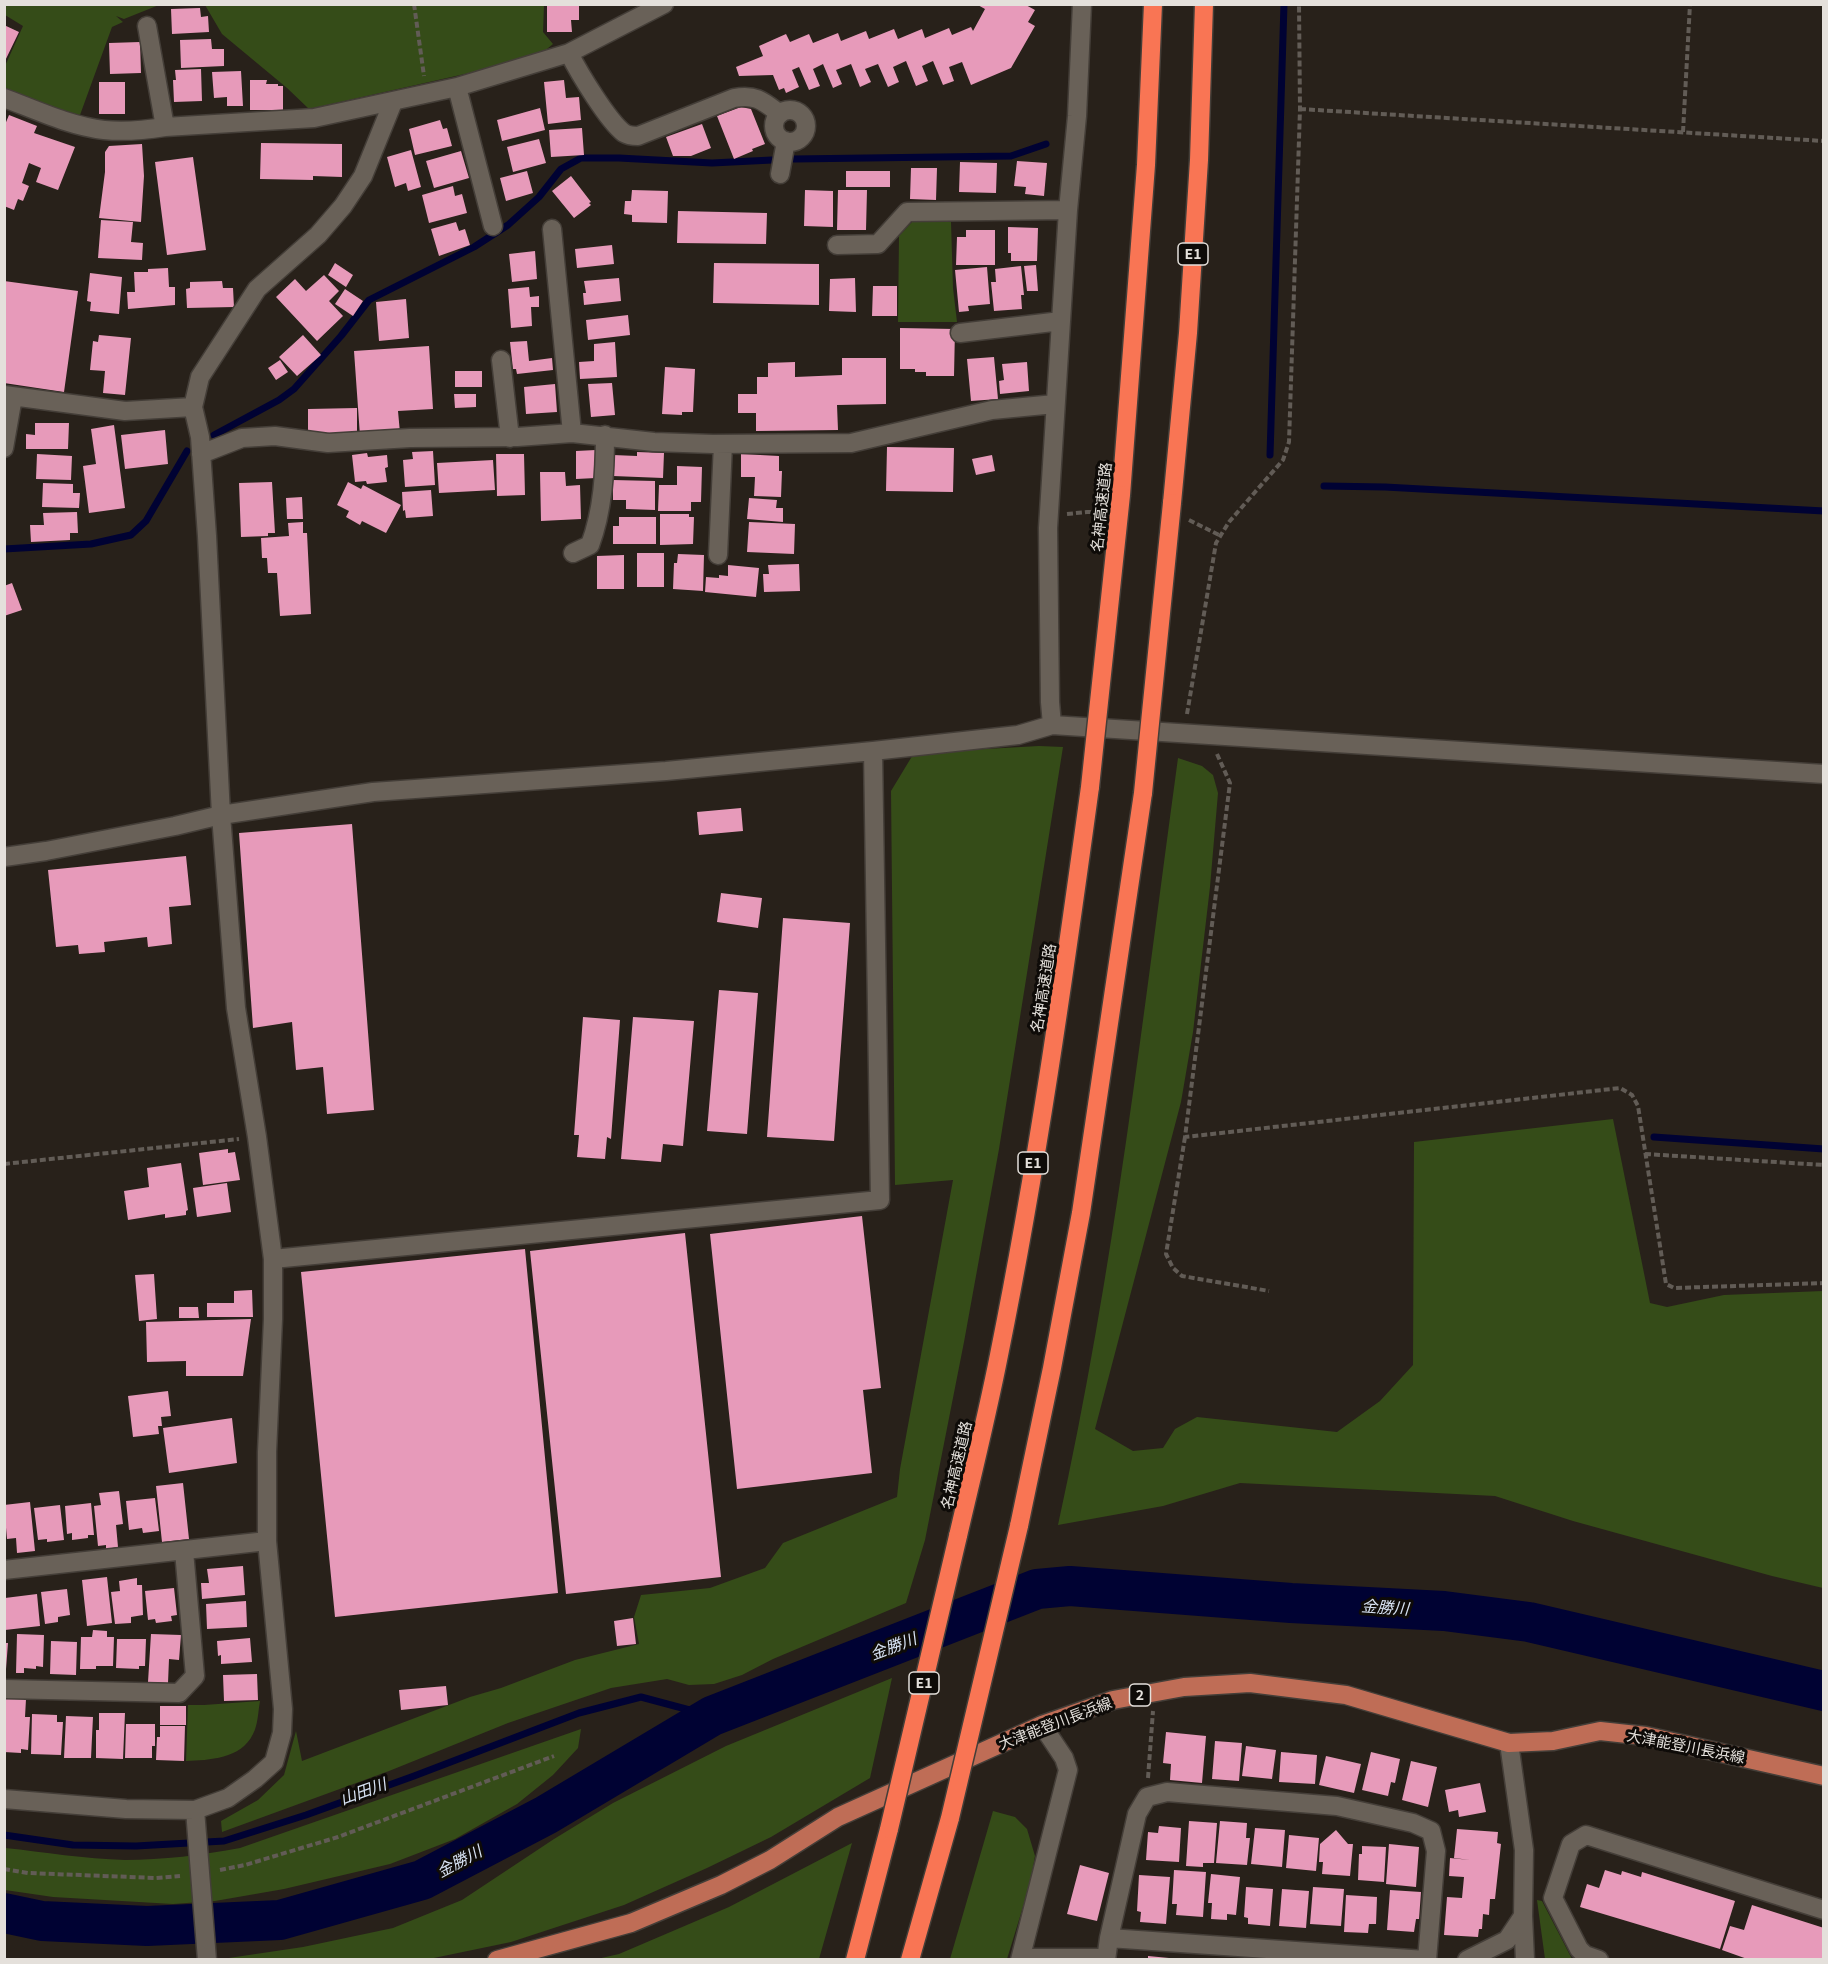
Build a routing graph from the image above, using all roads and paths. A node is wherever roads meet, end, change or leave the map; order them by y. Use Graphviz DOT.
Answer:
graph roads {
  1 [pos="414,4"];
  2 [pos="664,4"];
  3 [pos="1082,4"];
  4 [pos="1153,4"];
  5 [pos="1204,4"];
  6 [pos="1299,4"];
  7 [pos="1690,4"];
  8 [pos="147,26"];
  9 [pos="569,53"];
  10 [pos="457,87"];
  11 [pos="426,94"];
  12 [pos="4,98"];
  13 [pos="393,102"];
  14 [pos="1300,109"];
  15 [pos="780,114"];
  16 [pos="165,127"];
  17 [pos="1683,133"];
  18 [pos="786,141"];
  19 [pos="1824,141"];
  20 [pos="780,174"];
  21 [pos="1068,210"];
  22 [pos="493,226"];
  23 [pos="552,229"];
  24 [pos="837,245"];
  25 [pos="1061,321"];
  26 [pos="960,333"];
  27 [pos="501,360"];
  28 [pos="9,396"];
  29 [pos="1055,404"];
  30 [pos="193,407"];
  31 [pos="572,433"];
  32 [pos="605,435"];
  33 [pos="510,438"];
  34 [pos="723,444"];
  35 [pos="4,448"];
  36 [pos="201,454"];
  37 [pos="573,553"];
  38 [pos="718,555"];
  39 [pos="1052,725"];
  40 [pos="1184,733"];
  41 [pos="1208,734"];
  42 [pos="873,751"];
  43 [pos="1824,774"];
  44 [pos="221,815"];
  45 [pos="4,857"];
  46 [pos="257,1137"];
  47 [pos="1185,1137"];
  48 [pos="1645,1154"];
  49 [pos="4,1164"];
  50 [pos="1824,1165"];
  51 [pos="273,1259"];
  52 [pos="1824,1283"];
  53 [pos="1269,1291"];
  54 [pos="267,1541"];
  55 [pos="184,1551"];
  56 [pos="4,1570"];
  57 [pos="4,1689"];
  58 [pos="1152,1724"];
  59 [pos="1042,1725"];
  60 [pos="1509,1743"];
  61 [pos="554,1756"];
  62 [pos="1824,1776"];
  63 [pos="1148,1781"];
  64 [pos="4,1798"];
  65 [pos="196,1816"];
  66 [pos="4,1869"];
  67 [pos="200,1872"];
  68 [pos="1824,1910"];
  69 [pos="1523,1916"];
  70 [pos="1109,1938"];
  71 [pos="207,1959"];
  72 [pos="497,1959"];
  73 [pos="855,1959"];
  74 [pos="910,1959"];
  75 [pos="1020,1959"];
  76 [pos="1106,1959"];
  77 [pos="1426,1959"];
  78 [pos="1467,1959"];
  79 [pos="1525,1959"];
  80 [pos="1599,1959"];
  1 -- 11 [label="path"];
  2 -- 9 [label="street"];
  3 -- 21 [label="street"];
  4 -- 73 [label="highway, 名神高速道路 / E1, bridge"];
  5 -- 74 [label="highway, E1, bridge"];
  6 -- 14 [label="path"];
  7 -- 17 [label="path"];
  8 -- 16 [label="street"];
  9 -- 10 [label="street"];
  9 -- 15 [label="street"];
  10 -- 11 [label="street"];
  10 -- 22 [label="street"];
  11 -- 13 [label="street"];
  12 -- 16 [label="street"];
  13 -- 16 [label="street"];
  13 -- 30 [label="street"];
  14 -- 17 [label="path"];
  14 -- 40 [label="path"];
  15 -- 18 [label="street"];
  15 -- 18 [label="street"];
  17 -- 19 [label="path"];
  18 -- 20 [label="street"];
  21 -- 24 [label="street"];
  21 -- 25 [label="street"];
  23 -- 31 [label="street"];
  25 -- 26 [label="street"];
  25 -- 29 [label="street"];
  27 -- 33 [label="street"];
  28 -- 30 [label="street"];
  28 -- 35 [label="street"];
  29 -- 34 [label="street"];
  29 -- 39 [label="street"];
  30 -- 36 [label="street"];
  31 -- 32 [label="street"];
  31 -- 33 [label="street"];
  32 -- 34 [label="street"];
  32 -- 37 [label="street"];
  33 -- 36 [label="street"];
  34 -- 38 [label="street"];
  36 -- 44 [label="street"];
  39 -- 40 [label="street"];
  39 -- 42 [label="street"];
  40 -- 41 [label="street"];
  41 -- 43 [label="street"];
  41 -- 47 [label="path"];
  42 -- 44 [label="street"];
  42 -- 51 [label="street"];
  44 -- 45 [label="street"];
  44 -- 46 [label="street"];
  46 -- 49 [label="path"];
  46 -- 51 [label="street"];
  47 -- 48 [label="path"];
  47 -- 53 [label="path"];
  48 -- 50 [label="path"];
  48 -- 52 [label="path"];
  51 -- 54 [label="street"];
  54 -- 55 [label="street"];
  54 -- 65 [label="street"];
  55 -- 56 [label="street"];
  55 -- 57 [label="street"];
  58 -- 63 [label="path"];
  59 -- 60 [label="main road, 大津能登川長浜線 / 2"];
  59 -- 72 [label="main road, 大津能登川長浜線 / 2"];
  59 -- 75 [label="street"];
  60 -- 62 [label="main road, 大津能登川長浜線 / 2"];
  60 -- 69 [label="street"];
  61 -- 67 [label="path"];
  64 -- 65 [label="street"];
  65 -- 67 [label="street"];
  66 -- 67 [label="path"];
  67 -- 71 [label="street"];
  68 -- 80 [label="street"];
  69 -- 78 [label="street"];
  69 -- 79 [label="street"];
  70 -- 76 [label="street"];
  70 -- 77 [label="street"];
  70 -- 77 [label="street"];
  75 -- 76 [label="street"];
}
